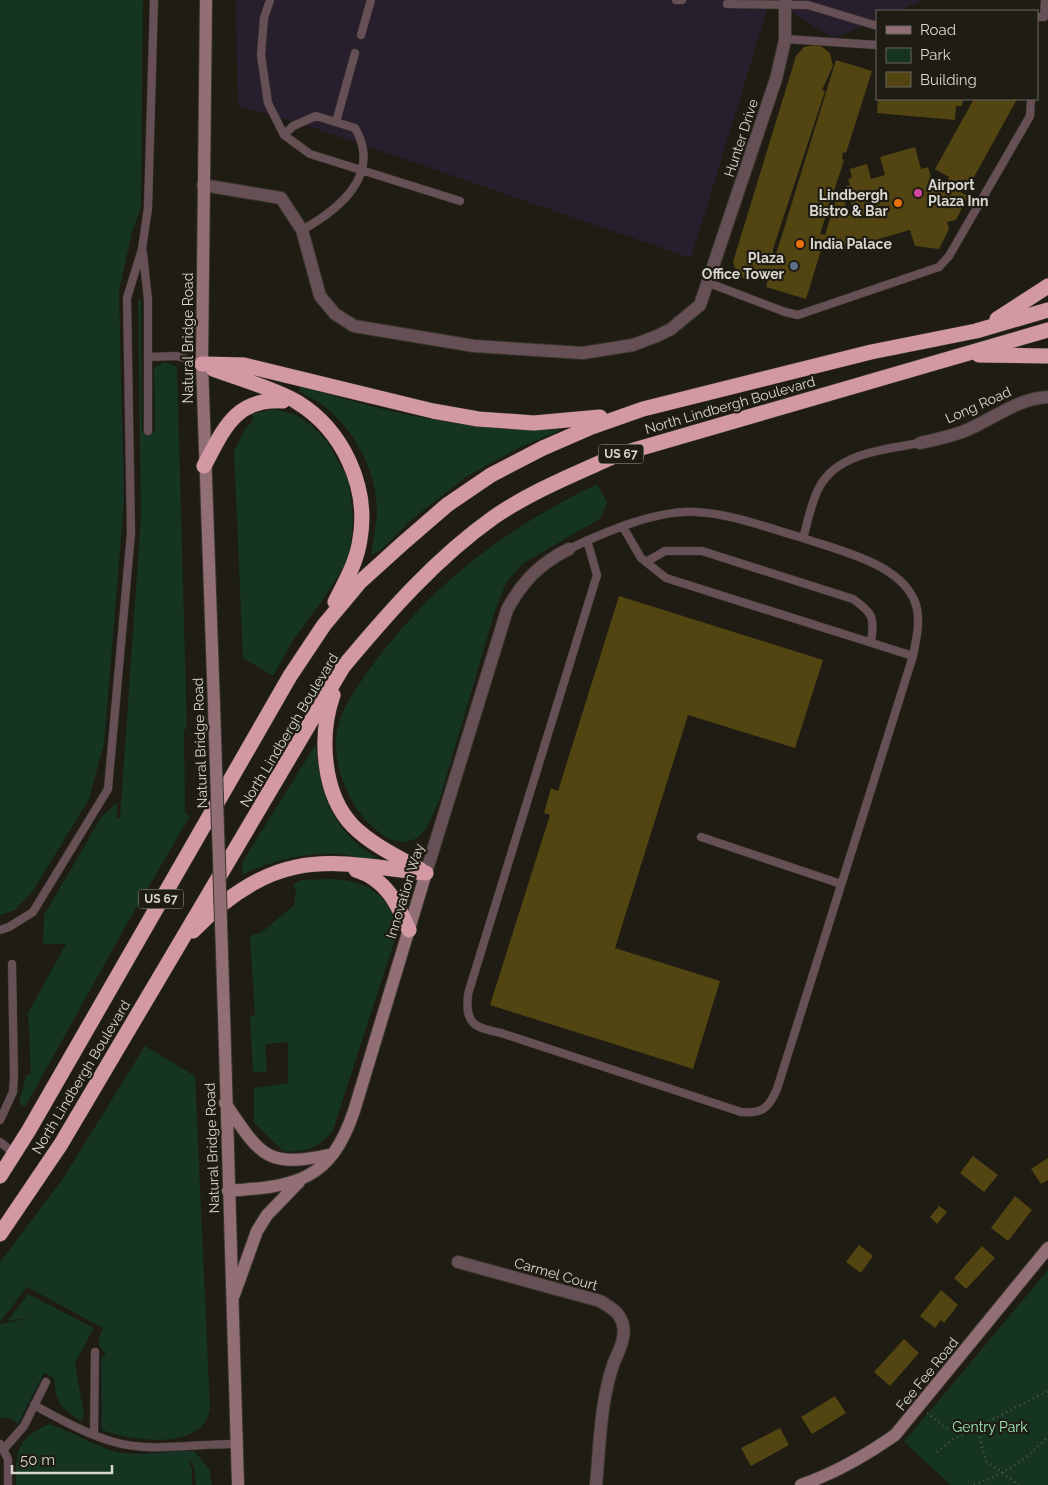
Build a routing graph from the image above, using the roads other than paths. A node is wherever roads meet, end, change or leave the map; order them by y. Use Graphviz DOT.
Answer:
graph roads {
  1 [pos="154,0"];
  2 [pos="206,0"];
  3 [pos="270,0"];
  4 [pos="371,0"];
  5 [pos="676,0"];
  6 [pos="682,0"];
  7 [pos="1045,0"];
  8 [pos="785,3"];
  9 [pos="727,4"];
  10 [pos="1038,17"];
  11 [pos="876,26"];
  12 [pos="361,35"];
  13 [pos="785,39"];
  14 [pos="876,45"];
  15 [pos="355,53"];
  16 [pos="1031,100"];
  17 [pos="336,122"];
  18 [pos="284,135"];
  19 [pos="363,171"];
  20 [pos="203,185"];
  21 [pos="460,201"];
  22 [pos="302,230"];
  23 [pos="142,249"];
  24 [pos="709,283"];
  25 [pos="1048,286"];
  26 [pos="1048,310"];
  27 [pos="1048,330"];
  28 [pos="976,331"];
  29 [pos="962,355"];
  30 [pos="148,356"];
  31 [pos="1048,356"];
  32 [pos="202,364"];
  33 [pos="1048,397"];
  34 [pos="297,402"];
  35 [pos="643,410"];
  36 [pos="148,431"];
  37 [pos="920,443"];
  38 [pos="204,466"];
  39 [pos="623,527"];
  40 [pos="803,538"];
  41 [pos="587,540"];
  42 [pos="569,548"];
  43 [pos="646,562"];
  44 [pos="324,624"];
  45 [pos="871,642"];
  46 [pos="913,656"];
  47 [pos="343,667"];
  48 [pos="702,837"];
  49 [pos="338,864"];
  50 [pos="426,873"];
  51 [pos="841,884"];
  52 [pos="0,930"];
  53 [pos="409,930"];
  54 [pos="179,945"];
  55 [pos="12,964"];
  56 [pos="225,1103"];
  57 [pos="0,1120"];
  58 [pos="0,1142"];
  59 [pos="14,1153"];
  60 [pos="333,1154"];
  61 [pos="0,1176"];
  62 [pos="301,1179"];
  63 [pos="228,1191"];
  64 [pos="0,1234"];
  65 [pos="1048,1248"];
  66 [pos="458,1262"];
  67 [pos="232,1302"];
  68 [pos="95,1352"];
  69 [pos="46,1382"];
  70 [pos="34,1405"];
  71 [pos="94,1434"];
  72 [pos="237,1444"];
  73 [pos="2,1447"];
  74 [pos="8,1485"];
  75 [pos="238,1485"];
  76 [pos="596,1485"];
  77 [pos="801,1485"];
  1 -- 23 [label="lane"];
  2 -- 20 [label="main road, Natural Bridge Road"];
  3 -- 18 [label="lane"];
  4 -- 12 [label="lane"];
  5 -- 6 [label="lane"];
  7 -- 10 [label="lane"];
  8 -- 9 [label="lane"];
  8 -- 11 [label="lane"];
  8 -- 13 [label="street, Hunter Drive"];
  13 -- 14 [label="lane"];
  13 -- 24 [label="street, Hunter Drive"];
  15 -- 17 [label="lane"];
  16 -- 24 [label="lane"];
  17 -- 18 [label="lane"];
  17 -- 19 [label="lane"];
  18 -- 19 [label="lane"];
  19 -- 21 [label="lane"];
  19 -- 22 [label="lane"];
  20 -- 22 [label="street, Hunter Drive"];
  20 -- 32 [label="main road, Natural Bridge Road"];
  22 -- 24 [label="street, Hunter Drive"];
  23 -- 30 [label="lane"];
  23 -- 52 [label="lane"];
  25 -- 28 [label="highway"];
  26 -- 28 [label="highway, North Lindbergh Boulevard / US 67"];
  27 -- 29 [label="highway, North Lindbergh Boulevard / US 67"];
  28 -- 35 [label="highway, North Lindbergh Boulevard / US 67"];
  29 -- 31 [label="highway"];
  29 -- 47 [label="highway, North Lindbergh Boulevard / US 67"];
  30 -- 32 [label="lane"];
  30 -- 36 [label="lane"];
  32 -- 34 [label="highway"];
  32 -- 35 [label="highway"];
  32 -- 38 [label="main road, Natural Bridge Road"];
  33 -- 37 [label="street, Long Road"];
  34 -- 38 [label="highway"];
  34 -- 44 [label="highway"];
  35 -- 44 [label="highway, North Lindbergh Boulevard / US 67"];
  37 -- 40 [label="lane"];
  38 -- 56 [label="main road, Natural Bridge Road, bridge"];
  39 -- 40 [label="lane"];
  39 -- 41 [label="lane"];
  39 -- 43 [label="lane"];
  40 -- 46 [label="lane"];
  41 -- 42 [label="lane"];
  41 -- 51 [label="lane"];
  42 -- 50 [label="street, Innovation Way"];
  43 -- 45 [label="lane"];
  43 -- 45 [label="lane"];
  44 -- 59 [label="highway, North Lindbergh Boulevard / US 67"];
  45 -- 46 [label="lane"];
  46 -- 51 [label="lane"];
  47 -- 50 [label="highway"];
  47 -- 54 [label="highway, North Lindbergh Boulevard / US 67"];
  48 -- 51 [label="lane"];
  49 -- 50 [label="highway"];
  49 -- 53 [label="highway"];
  49 -- 54 [label="highway"];
  50 -- 53 [label="main road, Innovation Way"];
  53 -- 60 [label="main road, Innovation Way"];
  54 -- 64 [label="highway, North Lindbergh Boulevard / US 67"];
  55 -- 57 [label="lane"];
  56 -- 60 [label="main road"];
  56 -- 63 [label="main road, Natural Bridge Road"];
  58 -- 59 [label="lane"];
  59 -- 61 [label="highway, North Lindbergh Boulevard / US 67"];
  60 -- 62 [label="main road, Innovation Way"];
  62 -- 63 [label="main road, Innovation Way"];
  62 -- 67 [label="main road"];
  63 -- 67 [label="main road, Natural Bridge Road"];
  65 -- 77 [label="main road, Fee Fee Road"];
  66 -- 76 [label="street, Carmel Court"];
  67 -- 72 [label="main road, Natural Bridge Road"];
  68 -- 71 [label="lane"];
  69 -- 70 [label="lane"];
  70 -- 71 [label="lane"];
  70 -- 73 [label="lane"];
  71 -- 72 [label="lane"];
  72 -- 75 [label="main road, Natural Bridge Road"];
  73 -- 74 [label="lane"];
}
